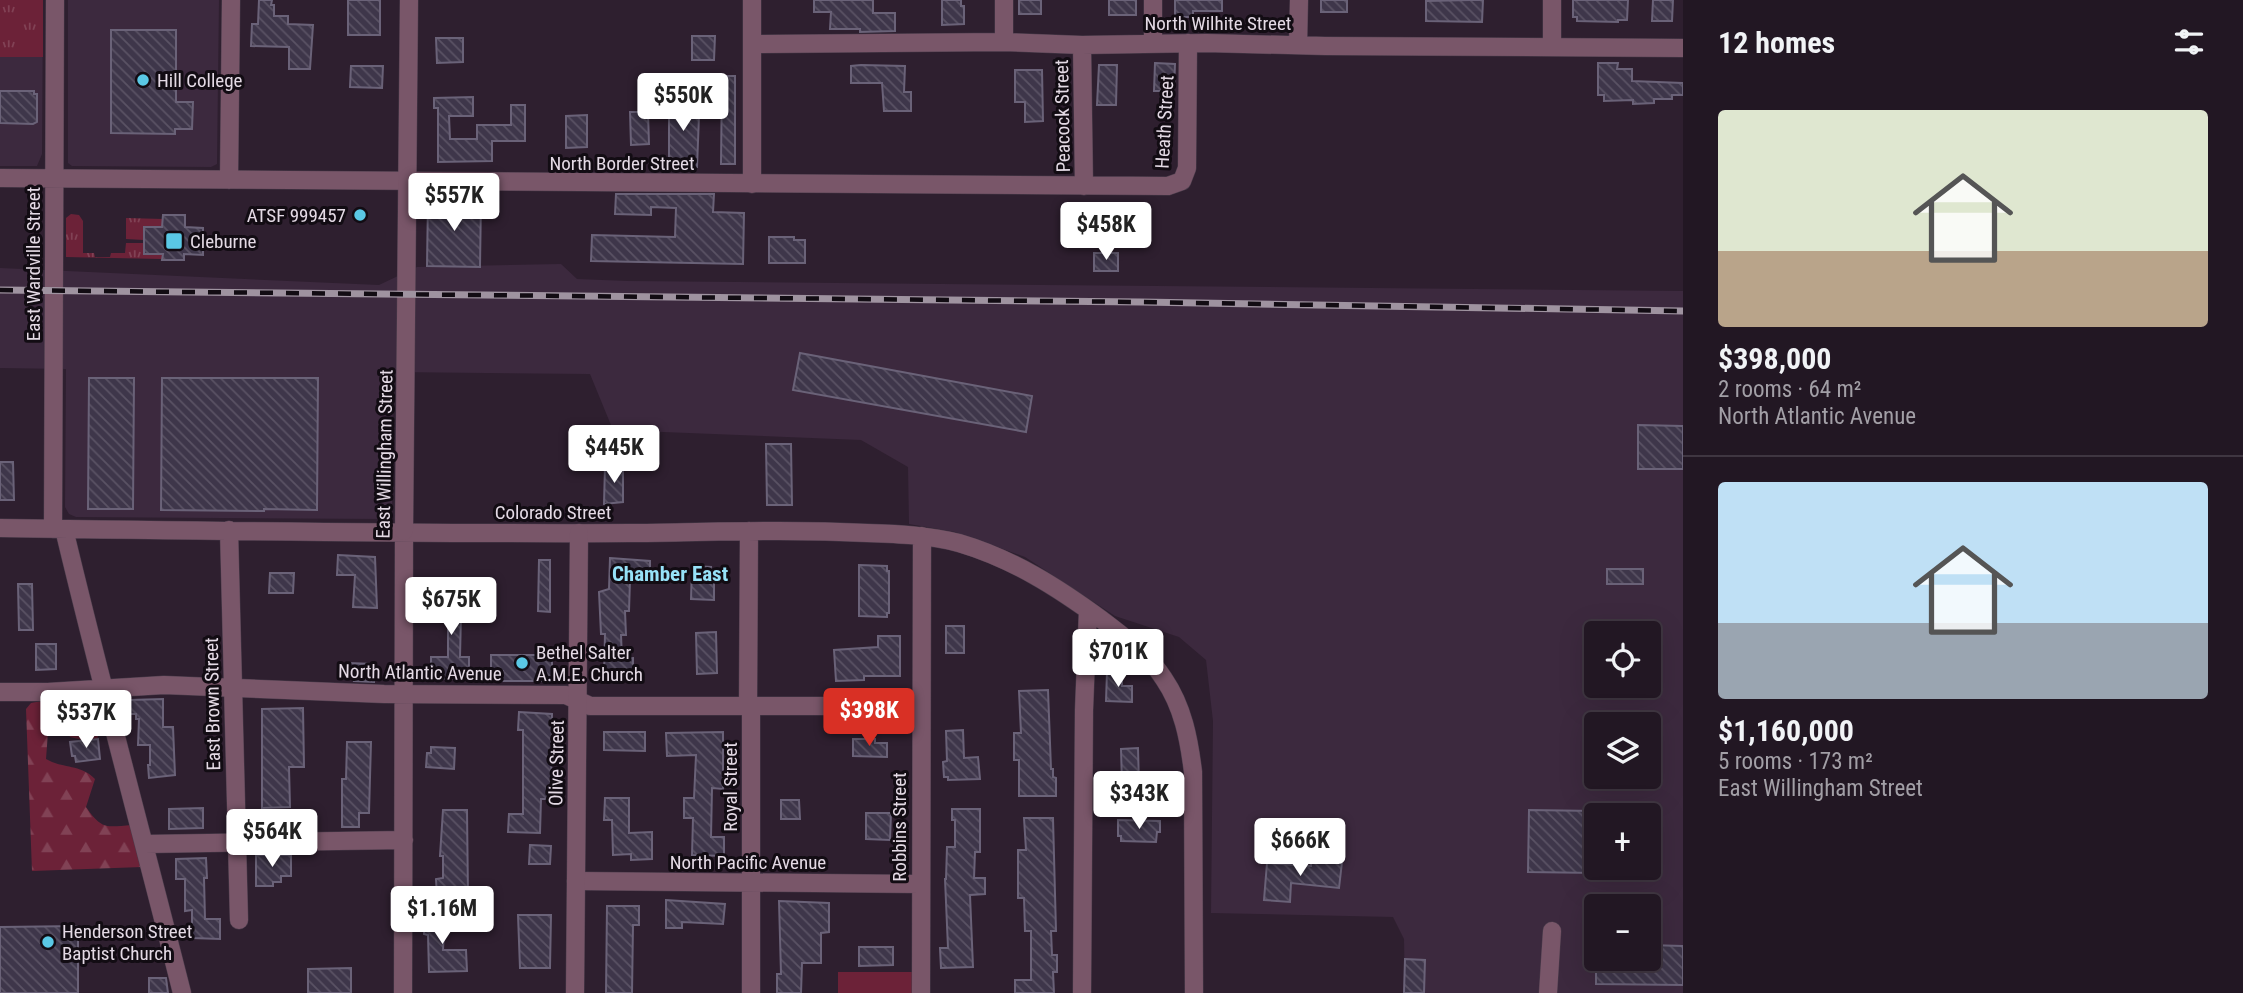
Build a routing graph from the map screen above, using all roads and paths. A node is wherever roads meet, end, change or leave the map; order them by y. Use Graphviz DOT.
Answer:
graph roads {
  1 [pos="55,0"];
  2 [pos="231,0"];
  3 [pos="409,0"];
  4 [pos="751,0"];
  5 [pos="1004,0"];
  6 [pos="1153,0"];
  7 [pos="1299,0"];
  8 [pos="1552,0"];
  9 [pos="1004,42"];
  10 [pos="1153,43"];
  11 [pos="1188,43"];
  12 [pos="752,44"];
  13 [pos="1082,45"];
  14 [pos="1298,45"];
  15 [pos="1552,47"];
  16 [pos="1683,48"];
  17 [pos="0,178"];
  18 [pos="54,179"];
  19 [pos="229,180"];
  20 [pos="409,183"];
  21 [pos="752,184"];
  22 [pos="1084,186"];
  23 [pos="1160,186"];
  24 [pos="0,528"];
  25 [pos="59,529"];
  26 [pos="229,530"];
  27 [pos="404,531"];
  28 [pos="749,531"];
  29 [pos="579,533"];
  30 [pos="922,536"];
  31 [pos="1088,610"];
  32 [pos="102,688"];
  33 [pos="233,688"];
  34 [pos="0,692"];
  35 [pos="404,694"];
  36 [pos="578,701"];
  37 [pos="920,706"];
  38 [pos="749,707"];
  39 [pos="404,840"];
  40 [pos="236,842"];
  41 [pos="145,844"];
  42 [pos="576,881"];
  43 [pos="751,884"];
  44 [pos="920,884"];
  45 [pos="239,920"];
  46 [pos="1552,931"];
  47 [pos="183,993"];
  48 [pos="403,993"];
  49 [pos="575,993"];
  50 [pos="751,993"];
  51 [pos="921,993"];
  52 [pos="1082,993"];
  53 [pos="1194,993"];
  54 [pos="1548,993"];
  1 -- 18 [label="street, East Wardville Street"];
  2 -- 19 [label="street"];
  3 -- 20 [label="street, East Willingham Street"];
  4 -- 12 [label="street"];
  5 -- 9 [label="street"];
  6 -- 10 [label="street"];
  7 -- 14 [label="street"];
  8 -- 15 [label="street"];
  9 -- 12 [label="street, North Wilhite Street"];
  9 -- 13 [label="street, North Wilhite Street"];
  10 -- 11 [label="street, North Wilhite Street"];
  10 -- 13 [label="street, North Wilhite Street"];
  11 -- 14 [label="street, North Wilhite Street"];
  11 -- 23 [label="street, Heath Street"];
  12 -- 21 [label="street"];
  13 -- 22 [label="street, Peacock Street"];
  14 -- 15 [label="street, North Wilhite Street"];
  15 -- 16 [label="street, North Wilhite Street"];
  17 -- 18 [label="street, North Border Street"];
  18 -- 19 [label="street, North Border Street"];
  18 -- 25 [label="street, East Wardville Street"];
  19 -- 20 [label="street, North Border Street"];
  20 -- 21 [label="street, North Border Street"];
  20 -- 27 [label="street, East Willingham Street"];
  21 -- 22 [label="street, North Border Street"];
  22 -- 23 [label="street, North Border Street"];
  24 -- 25 [label="street, Colorado Street"];
  25 -- 26 [label="street, Colorado Street"];
  25 -- 32 [label="street, East Wardville Street"];
  26 -- 27 [label="street, Colorado Street"];
  26 -- 33 [label="street, East Brown Street"];
  27 -- 29 [label="street, Colorado Street"];
  27 -- 35 [label="street, East Willingham Street"];
  28 -- 29 [label="street, Colorado Street"];
  28 -- 30 [label="street, Colorado Street"];
  28 -- 38 [label="street, Royal Street"];
  29 -- 36 [label="street, Olive Street"];
  30 -- 31 [label="street, Colorado Street"];
  30 -- 37 [label="street, Robbins Street"];
  31 -- 52 [label="street"];
  31 -- 53 [label="street, Colorado Street"];
  32 -- 33 [label="street, North Atlantic Avenue"];
  32 -- 34 [label="street, North Atlantic Avenue"];
  32 -- 41 [label="street, East Wardville Street"];
  33 -- 35 [label="street, North Atlantic Avenue"];
  33 -- 40 [label="street, East Brown Street"];
  35 -- 36 [label="street, North Atlantic Avenue"];
  35 -- 39 [label="street, East Willingham Street"];
  36 -- 38 [label="street, North Atlantic Avenue"];
  36 -- 42 [label="street, Olive Street"];
  37 -- 38 [label="street, North Atlantic Avenue"];
  37 -- 44 [label="street, Robbins Street"];
  38 -- 43 [label="street, Royal Street"];
  39 -- 40 [label="street"];
  39 -- 48 [label="street, East Willingham Street"];
  40 -- 41 [label="street"];
  40 -- 45 [label="street, East Brown Street"];
  41 -- 47 [label="street, East Wardville Street"];
  42 -- 43 [label="street, North Pacific Avenue"];
  42 -- 49 [label="street, Olive Street"];
  43 -- 44 [label="street, North Pacific Avenue"];
  43 -- 50 [label="street, Royal Street"];
  44 -- 51 [label="street, Robbins Street"];
  46 -- 54 [label="street"];
}
